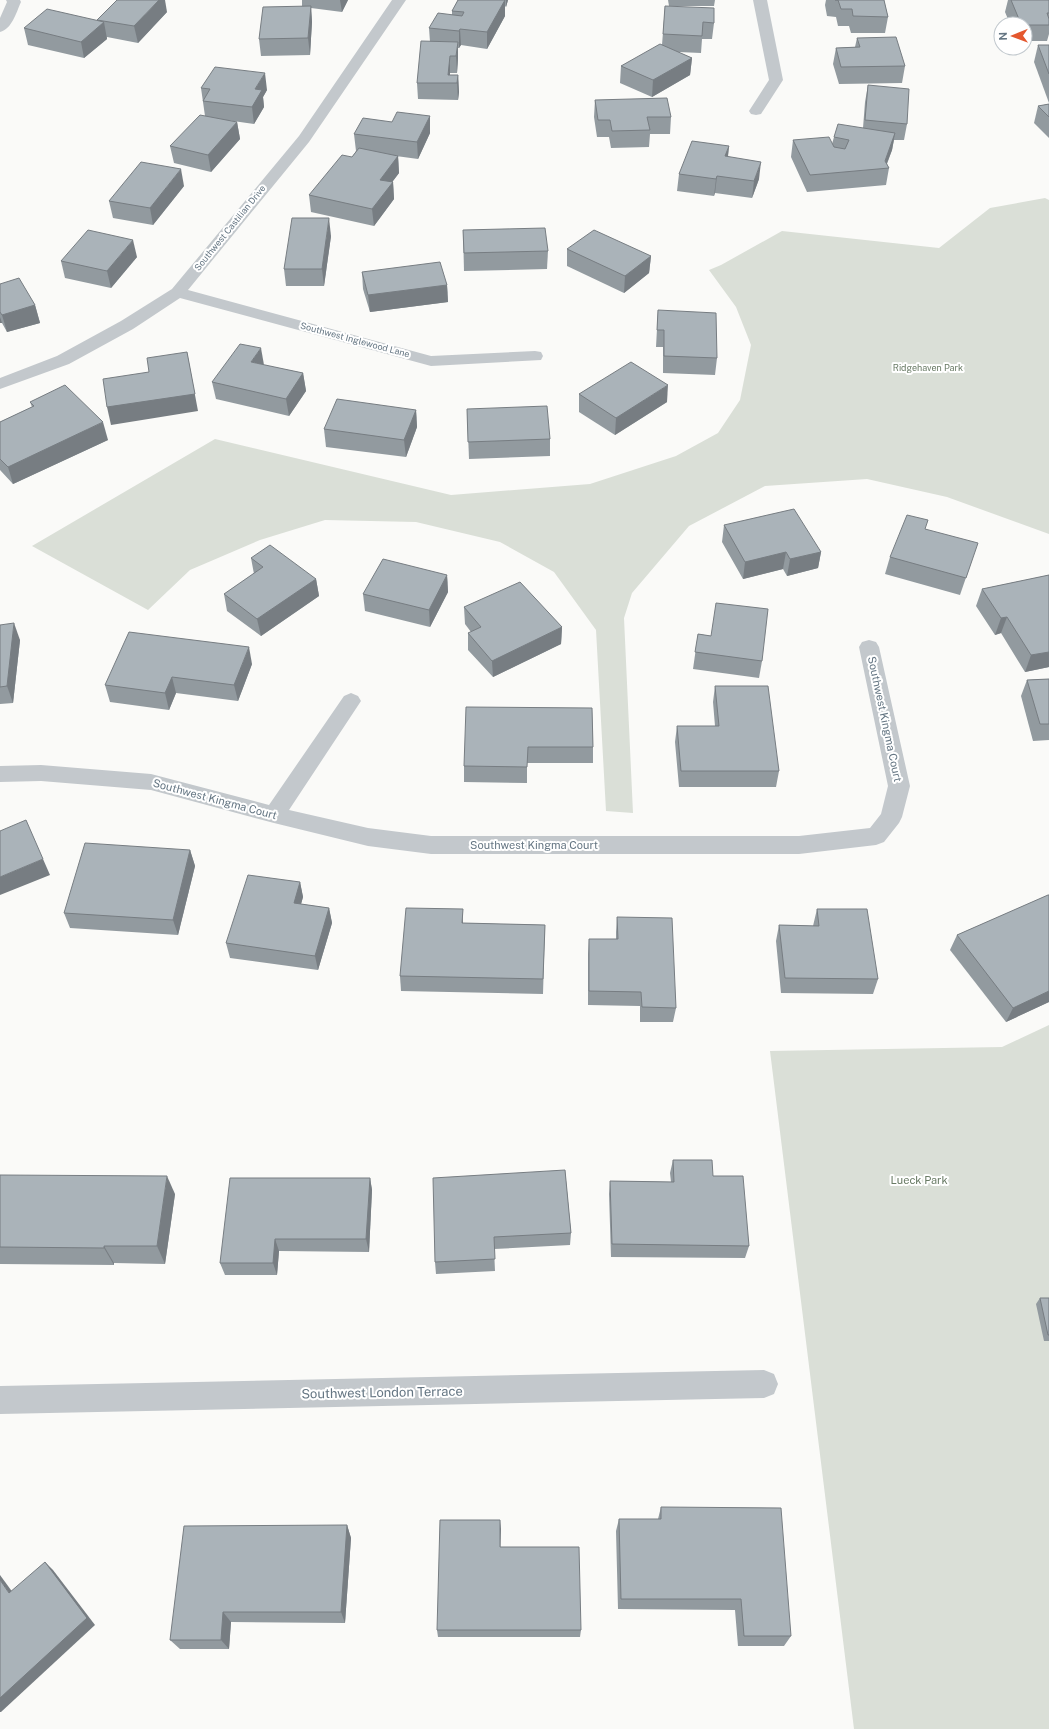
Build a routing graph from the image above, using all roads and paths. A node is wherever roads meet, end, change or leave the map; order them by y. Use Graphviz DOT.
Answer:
graph roads {
  1 [pos="14,0"];
  2 [pos="399,0"];
  3 [pos="760,0"];
  4 [pos="0,28"];
  5 [pos="756,111"];
  6 [pos="178,292"];
  7 [pos="535,356"];
  8 [pos="0,384"];
  9 [pos="869,647"];
  10 [pos="351,700"];
  11 [pos="0,774"];
  12 [pos="274,815"];
  13 [pos="764,1384"];
  14 [pos="0,1400"];
  1 -- 4 [label="street"];
  2 -- 6 [label="street, Southwest Castilian Drive"];
  3 -- 5 [label="street"];
  6 -- 7 [label="street, Southwest Inglewood Lane"];
  6 -- 8 [label="street, Southwest Castilian Drive"];
  9 -- 12 [label="street, Southwest Kingma Court"];
  10 -- 12 [label="street"];
  11 -- 12 [label="street, Southwest Kingma Court"];
  13 -- 14 [label="street, Southwest London Terrace"];
}
